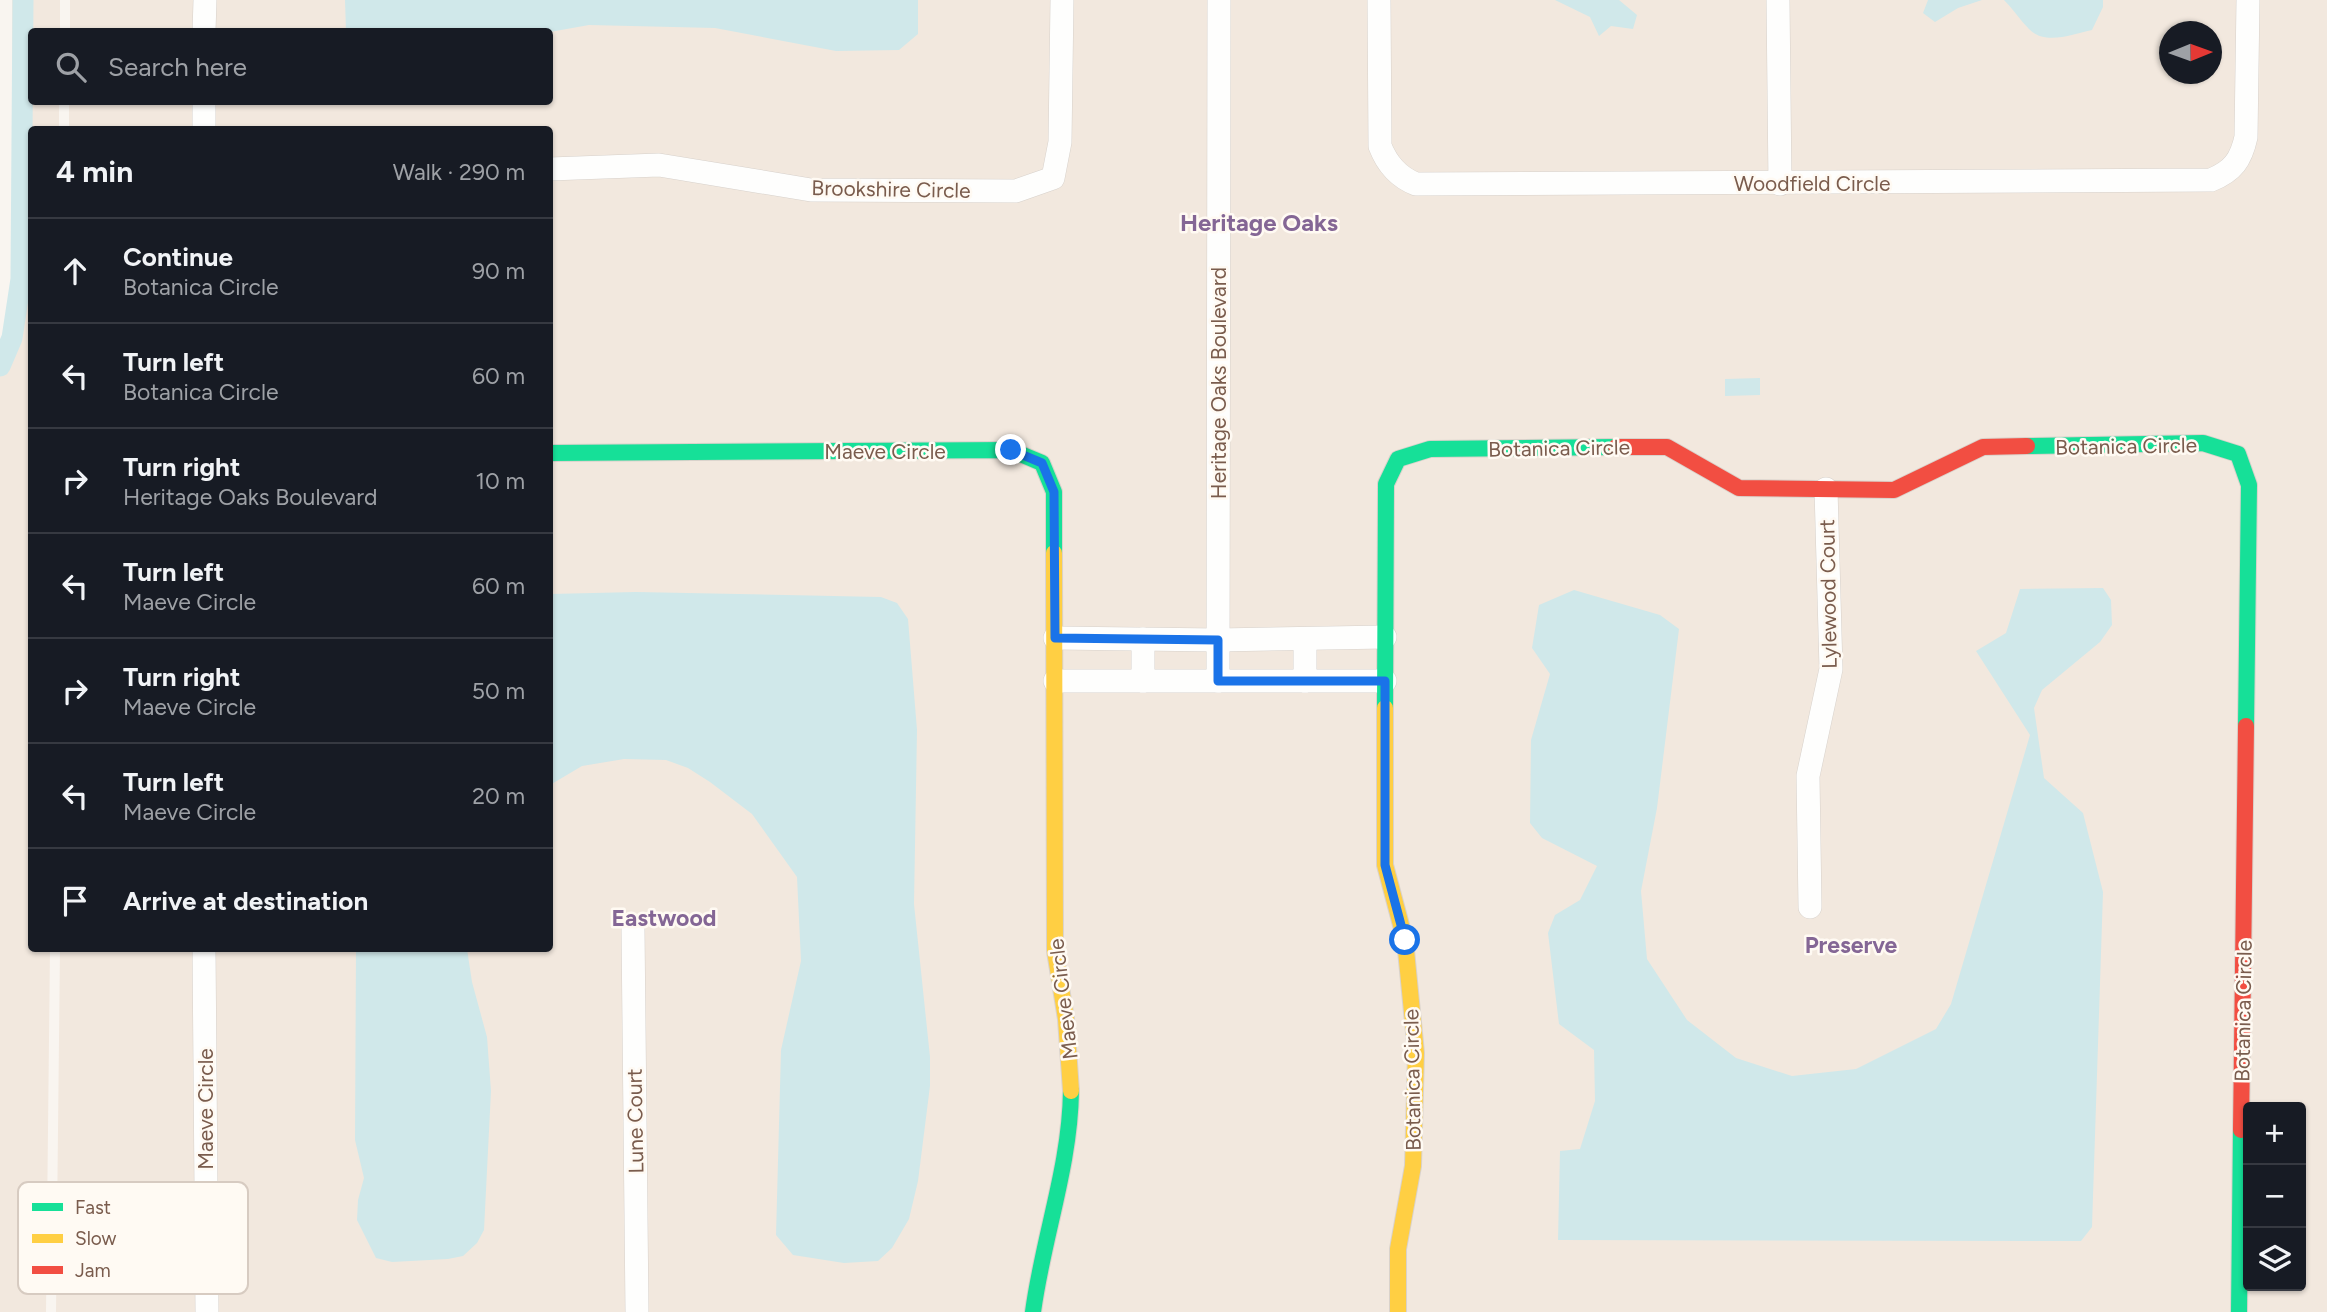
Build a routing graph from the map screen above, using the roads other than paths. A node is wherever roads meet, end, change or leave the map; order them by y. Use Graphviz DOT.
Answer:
graph roads {
  1 [pos="205,0"];
  2 [pos="1062,0"];
  3 [pos="1219,0"];
  4 [pos="1379,0"];
  5 [pos="1778,0"];
  6 [pos="2248,0"];
  7 [pos="204,28"];
  8 [pos="204,105"];
  9 [pos="204,126"];
  10 [pos="553,169"];
  11 [pos="1780,184"];
  12 [pos="553,453"];
  13 [pos="1826,489"];
  14 [pos="1385,637"];
  15 [pos="1055,638"];
  16 [pos="1143,639"];
  17 [pos="1305,639"];
  18 [pos="1218,640"];
  19 [pos="1055,681"];
  20 [pos="1143,681"];
  21 [pos="1218,681"];
  22 [pos="1305,681"];
  23 [pos="1385,681"];
  24 [pos="1810,907"];
  25 [pos="633,929"];
  26 [pos="204,952"];
  27 [pos="206,1182"];
  28 [pos="207,1294"];
  29 [pos="207,1312"];
  30 [pos="637,1312"];
  31 [pos="1034,1312"];
  32 [pos="1398,1312"];
  33 [pos="2239,1312"];
  1 -- 7 [label="street"];
  2 -- 10 [label="street, Brookshire Circle"];
  3 -- 18 [label="street, Heritage Oaks Boulevard"];
  4 -- 11 [label="street, Woodfield Circle"];
  5 -- 11 [label="street"];
  6 -- 11 [label="street, Woodfield Circle"];
  8 -- 9 [label="street"];
  12 -- 15 [label="street, Maeve Circle"];
  13 -- 14 [label="street, Botanica Circle"];
  13 -- 24 [label="street, Lylewood Court"];
  13 -- 33 [label="street, Botanica Circle"];
  14 -- 17 [label="street"];
  14 -- 23 [label="street, Botanica Circle"];
  15 -- 16 [label="street"];
  15 -- 19 [label="street, Maeve Circle"];
  16 -- 18 [label="street"];
  16 -- 20 [label="street"];
  17 -- 18 [label="street"];
  17 -- 22 [label="street"];
  18 -- 21 [label="street, Heritage Oaks Boulevard"];
  19 -- 20 [label="street"];
  19 -- 31 [label="street, Maeve Circle"];
  20 -- 21 [label="street"];
  21 -- 22 [label="street"];
  22 -- 23 [label="street"];
  23 -- 32 [label="street, Botanica Circle"];
  25 -- 30 [label="street, Lune Court"];
  26 -- 27 [label="street, Maeve Circle"];
  28 -- 29 [label="street, Maeve Circle"];
}
